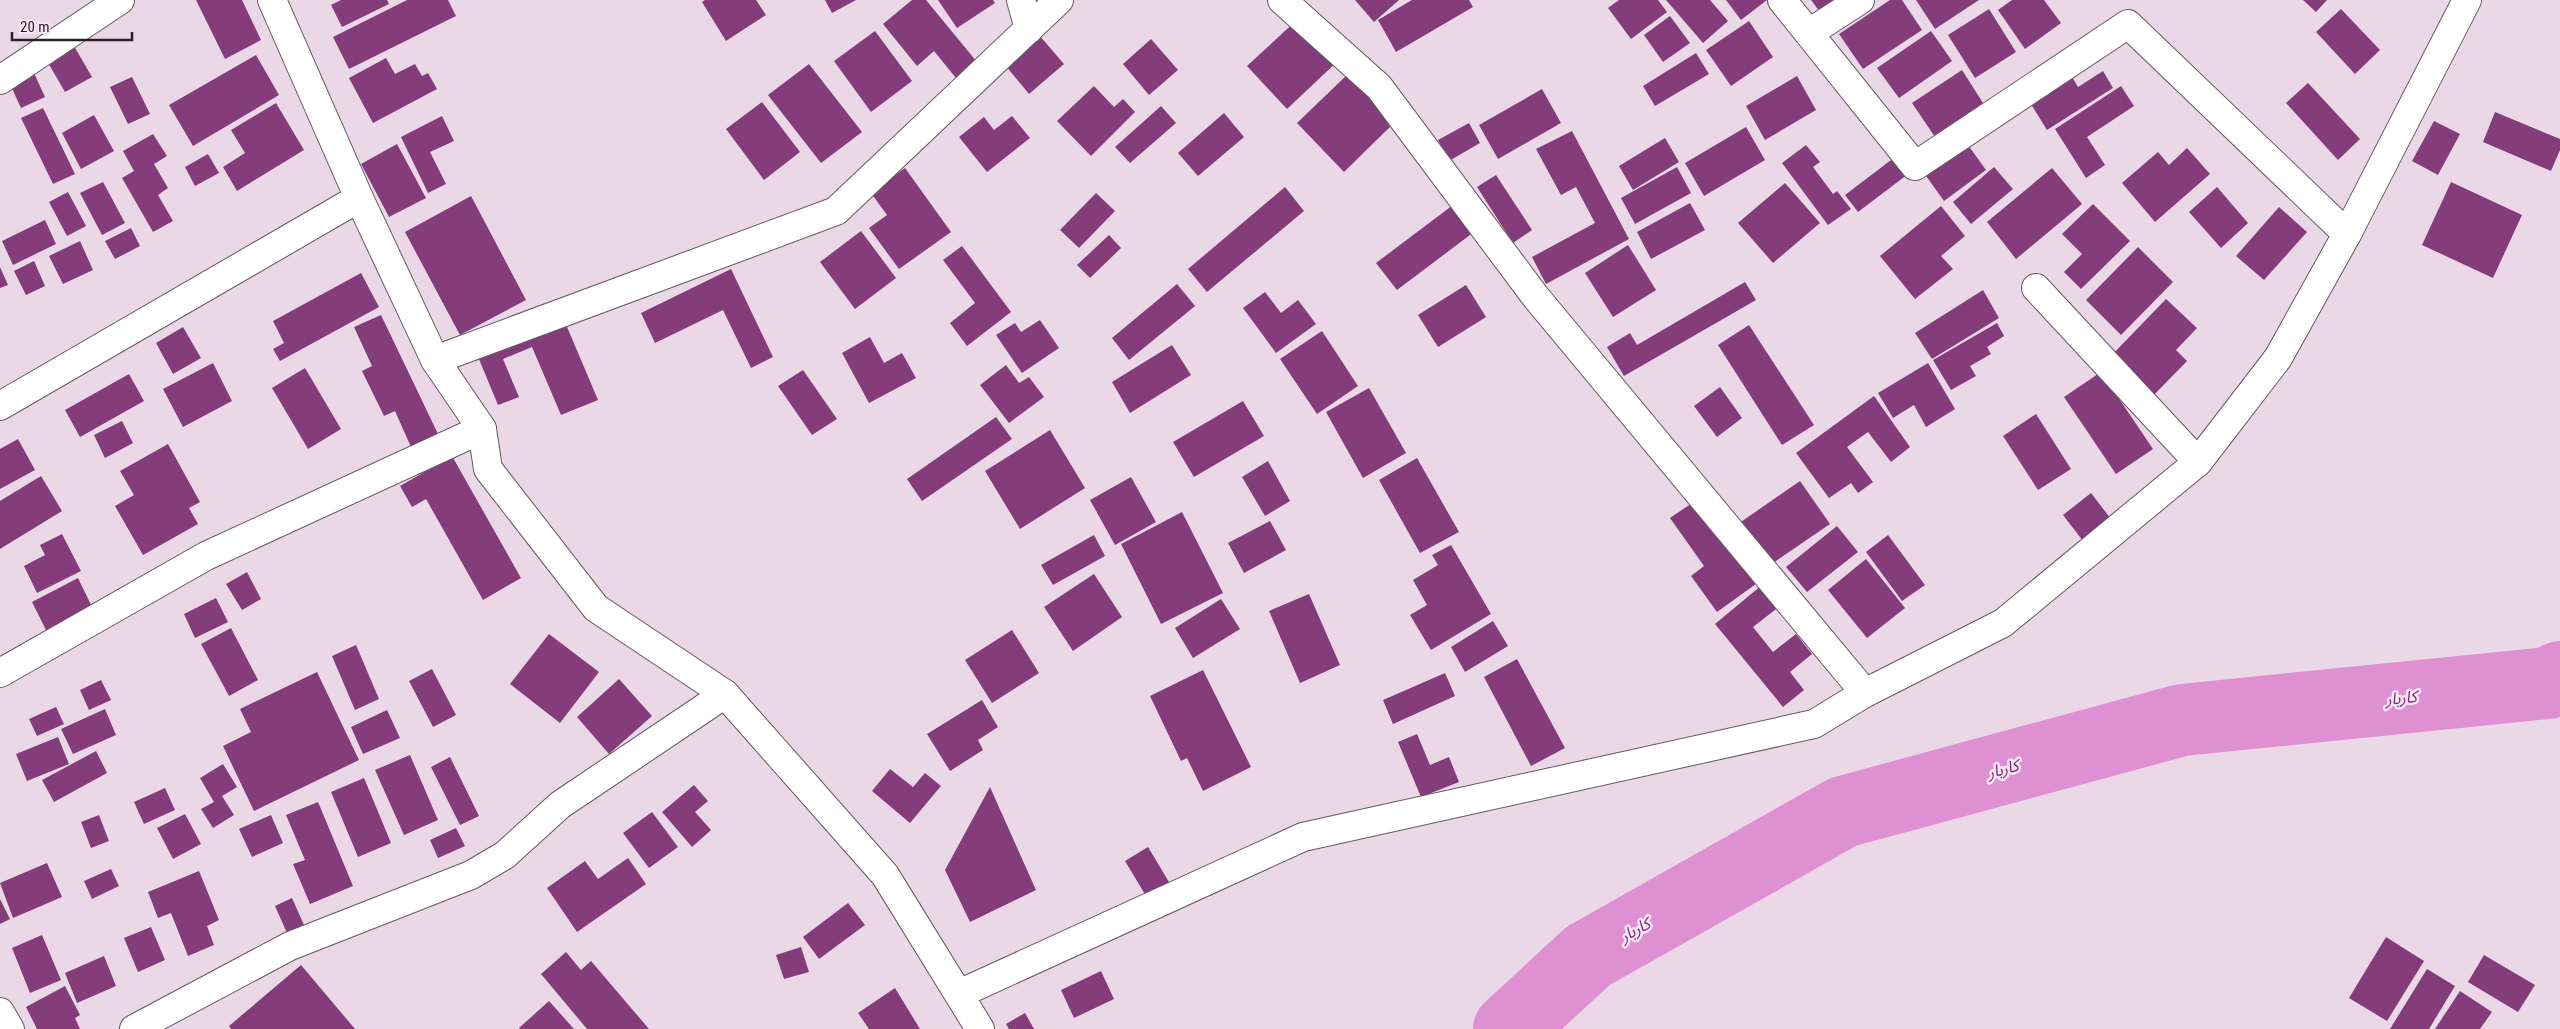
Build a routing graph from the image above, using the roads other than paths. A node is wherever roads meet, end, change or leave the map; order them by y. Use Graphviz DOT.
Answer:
graph roads {
  1 [pos="120,0"];
  2 [pos="272,0"];
  3 [pos="1021,0"];
  4 [pos="1059,0"];
  5 [pos="1282,0"];
  6 [pos="1782,0"];
  7 [pos="1860,0"];
  8 [pos="2467,0"];
  9 [pos="1029,29"];
  10 [pos="1809,33"];
  11 [pos="0,80"];
  12 [pos="359,198"];
  13 [pos="2347,234"];
  14 [pos="2036,288"];
  15 [pos="435,360"];
  16 [pos="0,406"];
  17 [pos="482,429"];
  18 [pos="2198,462"];
  19 [pos="0,674"];
  20 [pos="725,694"];
  21 [pos="1866,694"];
  22 [pos="959,994"];
  23 [pos="0,1012"];
  24 [pos="10,1029"];
  25 [pos="134,1029"];
  26 [pos="980,1029"];
  1 -- 11 [label="street"];
  2 -- 12 [label="street"];
  3 -- 9 [label="street"];
  4 -- 9 [label="street"];
  5 -- 21 [label="street"];
  6 -- 10 [label="street"];
  7 -- 10 [label="street"];
  8 -- 13 [label="street"];
  9 -- 15 [label="street"];
  10 -- 13 [label="street"];
  12 -- 15 [label="street"];
  12 -- 16 [label="street"];
  13 -- 18 [label="street"];
  14 -- 18 [label="street"];
  15 -- 17 [label="street"];
  17 -- 19 [label="street"];
  17 -- 20 [label="street"];
  18 -- 21 [label="street"];
  20 -- 22 [label="street"];
  20 -- 25 [label="street"];
  21 -- 22 [label="street"];
  22 -- 26 [label="street"];
  23 -- 24 [label="street"];
}
